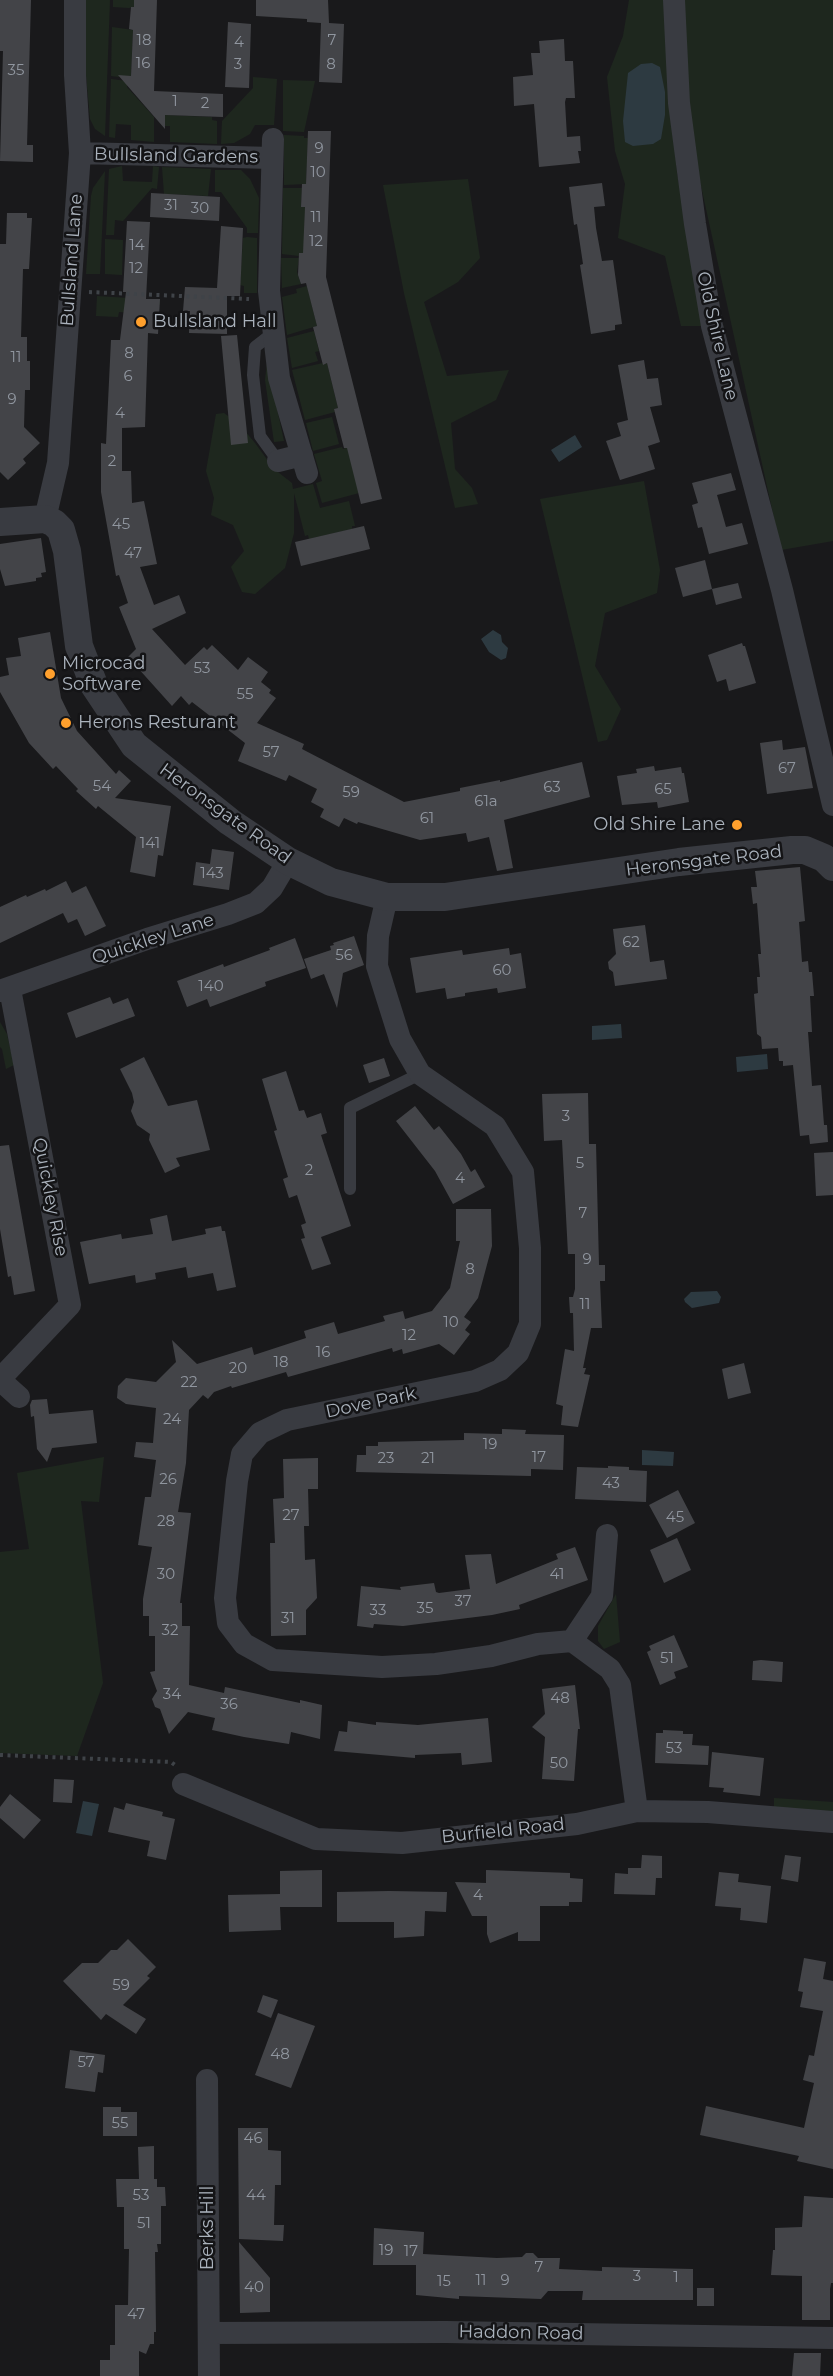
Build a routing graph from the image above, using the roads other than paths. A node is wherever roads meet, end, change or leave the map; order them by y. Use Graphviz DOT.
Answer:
graph roads {
  1 [pos="75,0"];
  2 [pos="674,0"];
  3 [pos="80,153"];
  4 [pos="273,333"];
  5 [pos="278,461"];
  6 [pos="45,519"];
  7 [pos="0,522"];
  8 [pos="833,805"];
  9 [pos="830,855"];
  10 [pos="288,861"];
  11 [pos="387,897"];
  12 [pos="5,990"];
  13 [pos="420,1074"];
  14 [pos="350,1189"];
  15 [pos="0,1379"];
  16 [pos="19,1397"];
  17 [pos="607,1535"];
  18 [pos="572,1641"];
  19 [pos="181,1776"];
  20 [pos="637,1811"];
  21 [pos="833,1822"];
  22 [pos="207,2079"];
  23 [pos="209,2333"];
  24 [pos="833,2338"];
  25 [pos="209,2376"];
  1 -- 3 [label="street, Bullsland Lane"];
  2 -- 8 [label="street, Old Shire Lane"];
  3 -- 4 [label="street, Bullsland Gardens"];
  3 -- 6 [label="street, Bullsland Lane"];
  4 -- 5 [label="lane"];
  4 -- 5 [label="street, Bullsland Gardens"];
  6 -- 7 [label="street"];
  6 -- 10 [label="street, Heronsgate Road"];
  9 -- 11 [label="street, Heronsgate Road"];
  10 -- 11 [label="street, Heronsgate Road"];
  10 -- 12 [label="street, Quickley Lane"];
  11 -- 13 [label="street, Dove Park"];
  12 -- 15 [label="street, Quickley Rise"];
  13 -- 14 [label="lane"];
  13 -- 18 [label="street, Dove Park"];
  15 -- 16 [label="street, Quickley Rise"];
  17 -- 18 [label="street"];
  18 -- 20 [label="street"];
  19 -- 20 [label="street, Burfield Road"];
  20 -- 21 [label="street, Burfield Road"];
  22 -- 23 [label="street, Berks Hill"];
  23 -- 24 [label="street, Haddon Road"];
  23 -- 25 [label="street, Berks Hill"];
}
